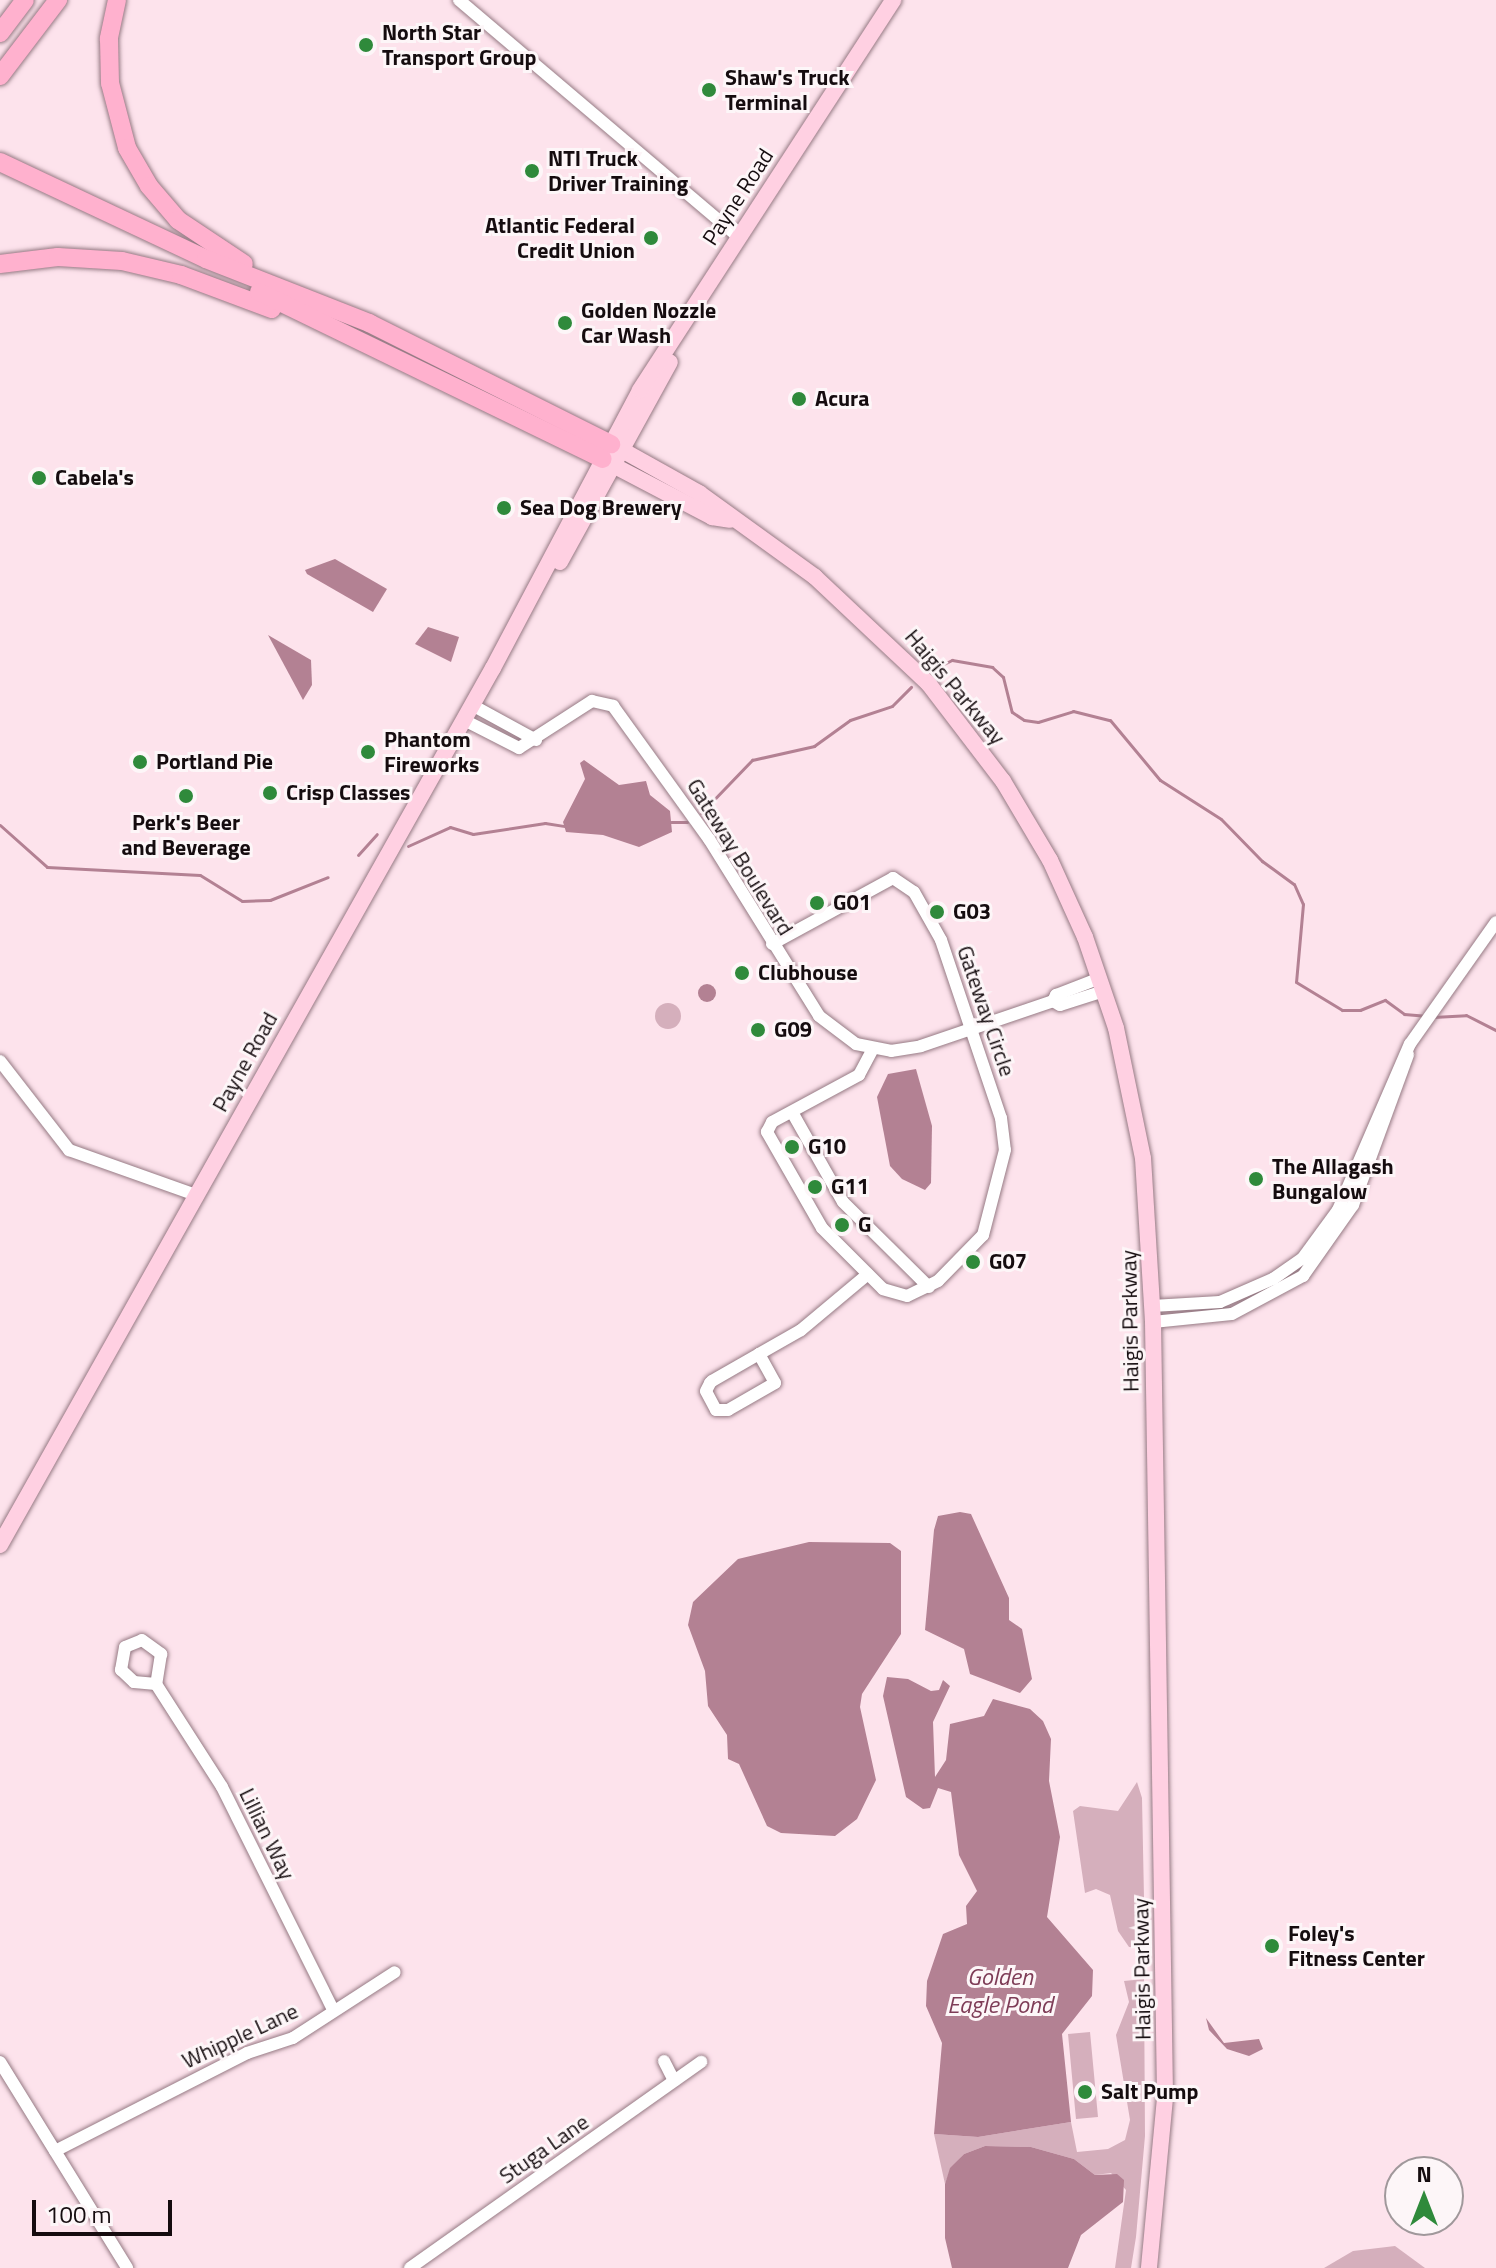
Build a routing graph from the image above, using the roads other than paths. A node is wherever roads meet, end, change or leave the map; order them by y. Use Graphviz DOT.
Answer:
graph roads {
  1 [pos="25,0"];
  2 [pos="58,0"];
  3 [pos="117,0"];
  4 [pos="459,0"];
  5 [pos="893,0"];
  6 [pos="0,33"];
  7 [pos="0,76"];
  8 [pos="0,165"];
  9 [pos="737,236"];
  10 [pos="0,264"];
  11 [pos="369,323"];
  12 [pos="353,342"];
  13 [pos="613,455"];
  14 [pos="468,712"];
  15 [pos="1496,922"];
  16 [pos="772,944"];
  17 [pos="1102,985"];
  18 [pos="970,1029"];
  19 [pos="873,1049"];
  20 [pos="0,1061"];
  21 [pos="792,1112"];
  22 [pos="196,1195"];
  23 [pos="868,1274"];
  24 [pos="929,1287"];
  25 [pos="1152,1314"];
  26 [pos="759,1354"];
  27 [pos="0,1545"];
  28 [pos="156,1684"];
  29 [pos="395,1972"];
  30 [pos="332,2008"];
  31 [pos="664,2061"];
  32 [pos="0,2062"];
  33 [pos="701,2062"];
  34 [pos="674,2081"];
  35 [pos="55,2151"];
  36 [pos="127,2268"];
  37 [pos="410,2268"];
  38 [pos="1149,2268"];
  1 -- 6 [label="highway"];
  2 -- 7 [label="highway"];
  3 -- 11 [label="highway"];
  4 -- 9 [label="street"];
  5 -- 9 [label="main road, Payne Road"];
  8 -- 11 [label="highway"];
  8 -- 12 [label="highway"];
  9 -- 13 [label="main road, Payne Road"];
  10 -- 12 [label="highway"];
  11 -- 13 [label="highway"];
  12 -- 13 [label="highway"];
  13 -- 14 [label="main road, Payne Road"];
  13 -- 17 [label="main road, Haigis Parkway"];
  14 -- 16 [label="street, Gateway Boulevard"];
  14 -- 22 [label="main road, Payne Road"];
  15 -- 25 [label="street"];
  16 -- 18 [label="street, Gateway Circle"];
  16 -- 19 [label="street, Gateway Boulevard"];
  17 -- 18 [label="street, Gateway Boulevard"];
  17 -- 25 [label="main road, Haigis Parkway"];
  18 -- 19 [label="street, Gateway Boulevard"];
  18 -- 24 [label="street, Gateway Circle"];
  19 -- 21 [label="street"];
  20 -- 22 [label="street"];
  21 -- 23 [label="street"];
  21 -- 24 [label="street"];
  22 -- 27 [label="main road, Payne Road"];
  23 -- 24 [label="street"];
  23 -- 26 [label="street"];
  25 -- 38 [label="main road, Haigis Parkway"];
  26 -- 26 [label="street"];
  28 -- 30 [label="street, Lillian Way"];
  29 -- 30 [label="street, Whipple Lane"];
  30 -- 35 [label="street, Whipple Lane"];
  31 -- 34 [label="street"];
  32 -- 35 [label="street"];
  33 -- 34 [label="street, Stuga Lane"];
  34 -- 37 [label="street, Stuga Lane"];
  35 -- 36 [label="street"];
}
